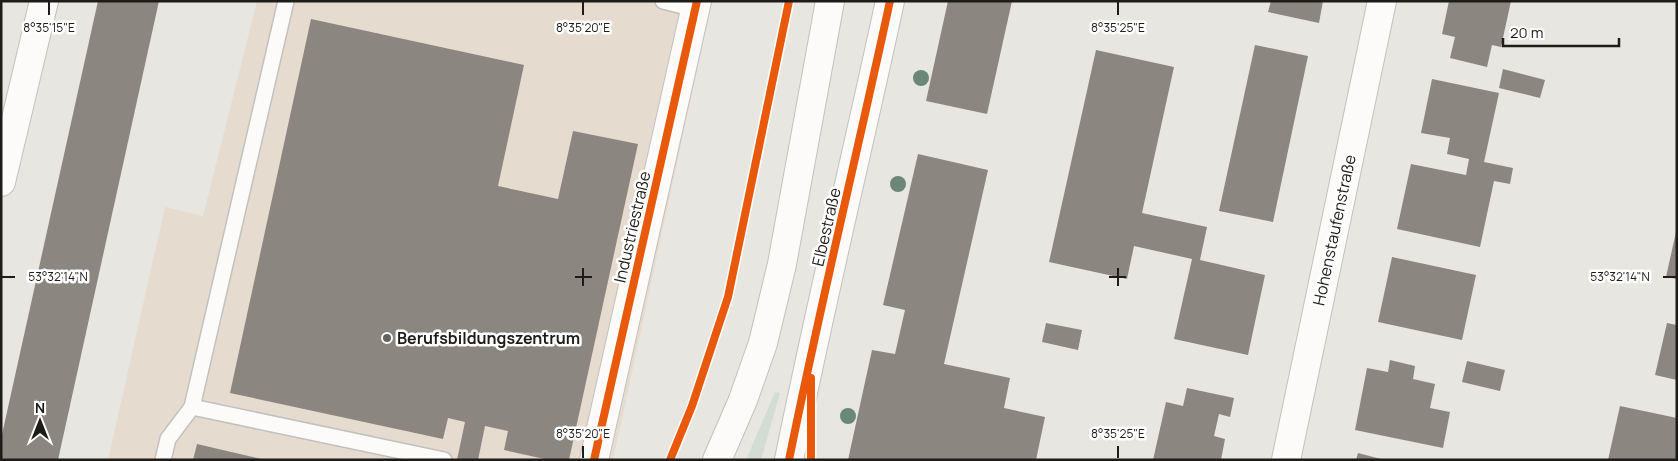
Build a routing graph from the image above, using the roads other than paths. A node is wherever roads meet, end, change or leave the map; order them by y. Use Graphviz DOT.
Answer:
graph roads {
  1 [pos="44,1"];
  2 [pos="286,1"];
  3 [pos="663,1"];
  4 [pos="830,1"];
  5 [pos="890,1"];
  6 [pos="1382,1"];
  7 [pos="696,5"];
  8 [pos="1,182"];
  9 [pos="192,407"];
  10 [pos="163,460"];
  11 [pos="444,460"];
  12 [pos="594,460"];
  13 [pos="717,460"];
  14 [pos="789,460"];
  15 [pos="1286,460"];
  1 -- 8 [label="street"];
  2 -- 9 [label="lane"];
  3 -- 7 [label="lane"];
  4 -- 13 [label="street"];
  5 -- 14 [label="street, Elbestraße"];
  6 -- 15 [label="street, Hohenstaufenstraße"];
  7 -- 12 [label="street, Industriestraße"];
  9 -- 10 [label="lane"];
  9 -- 11 [label="lane"];
}
